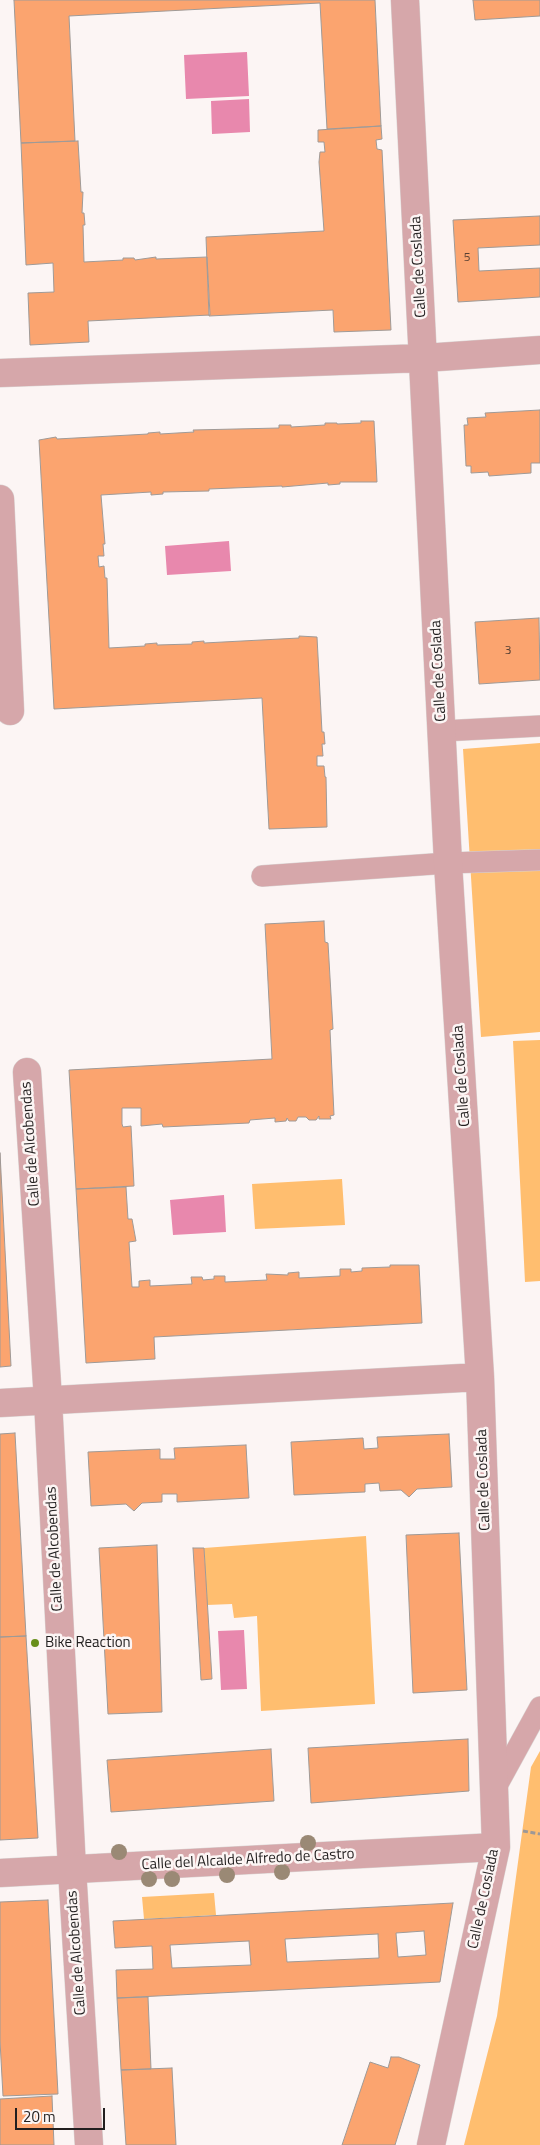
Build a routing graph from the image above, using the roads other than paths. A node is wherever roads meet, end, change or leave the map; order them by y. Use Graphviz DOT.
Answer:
graph roads {
  1 [pos="405,0"];
  2 [pos="540,350"];
  3 [pos="424,358"];
  4 [pos="0,374"];
  5 [pos="0,499"];
  6 [pos="10,711"];
  7 [pos="540,726"];
  8 [pos="442,731"];
  9 [pos="540,860"];
  10 [pos="448,863"];
  11 [pos="262,876"];
  12 [pos="27,1072"];
  13 [pos="480,1377"];
  14 [pos="48,1400"];
  15 [pos="0,1403"];
  16 [pos="540,1707"];
  17 [pos="494,1791"];
  18 [pos="496,1847"];
  19 [pos="72,1869"];
  20 [pos="0,1873"];
  21 [pos="89,2145"];
  22 [pos="431,2145"];
  1 -- 3 [label="street, Calle de Coslada"];
  2 -- 3 [label="street"];
  3 -- 4 [label="street"];
  3 -- 8 [label="street, Calle de Coslada"];
  5 -- 6 [label="street"];
  7 -- 8 [label="street"];
  8 -- 10 [label="street, Calle de Coslada"];
  9 -- 10 [label="street"];
  10 -- 11 [label="street"];
  10 -- 13 [label="street, Calle de Coslada"];
  12 -- 14 [label="street, Calle de Alcobendas"];
  13 -- 14 [label="street"];
  13 -- 17 [label="street, Calle de Coslada"];
  14 -- 15 [label="street"];
  14 -- 19 [label="street, Calle de Alcobendas"];
  16 -- 17 [label="street"];
  17 -- 18 [label="street, Calle de Coslada"];
  18 -- 19 [label="street, Calle del Alcalde Alfredo de Castro"];
  18 -- 22 [label="street, Calle de Coslada"];
  19 -- 20 [label="street, Calle del Alcalde Alfredo de Castro"];
  19 -- 21 [label="street, Calle de Alcobendas"];
}
